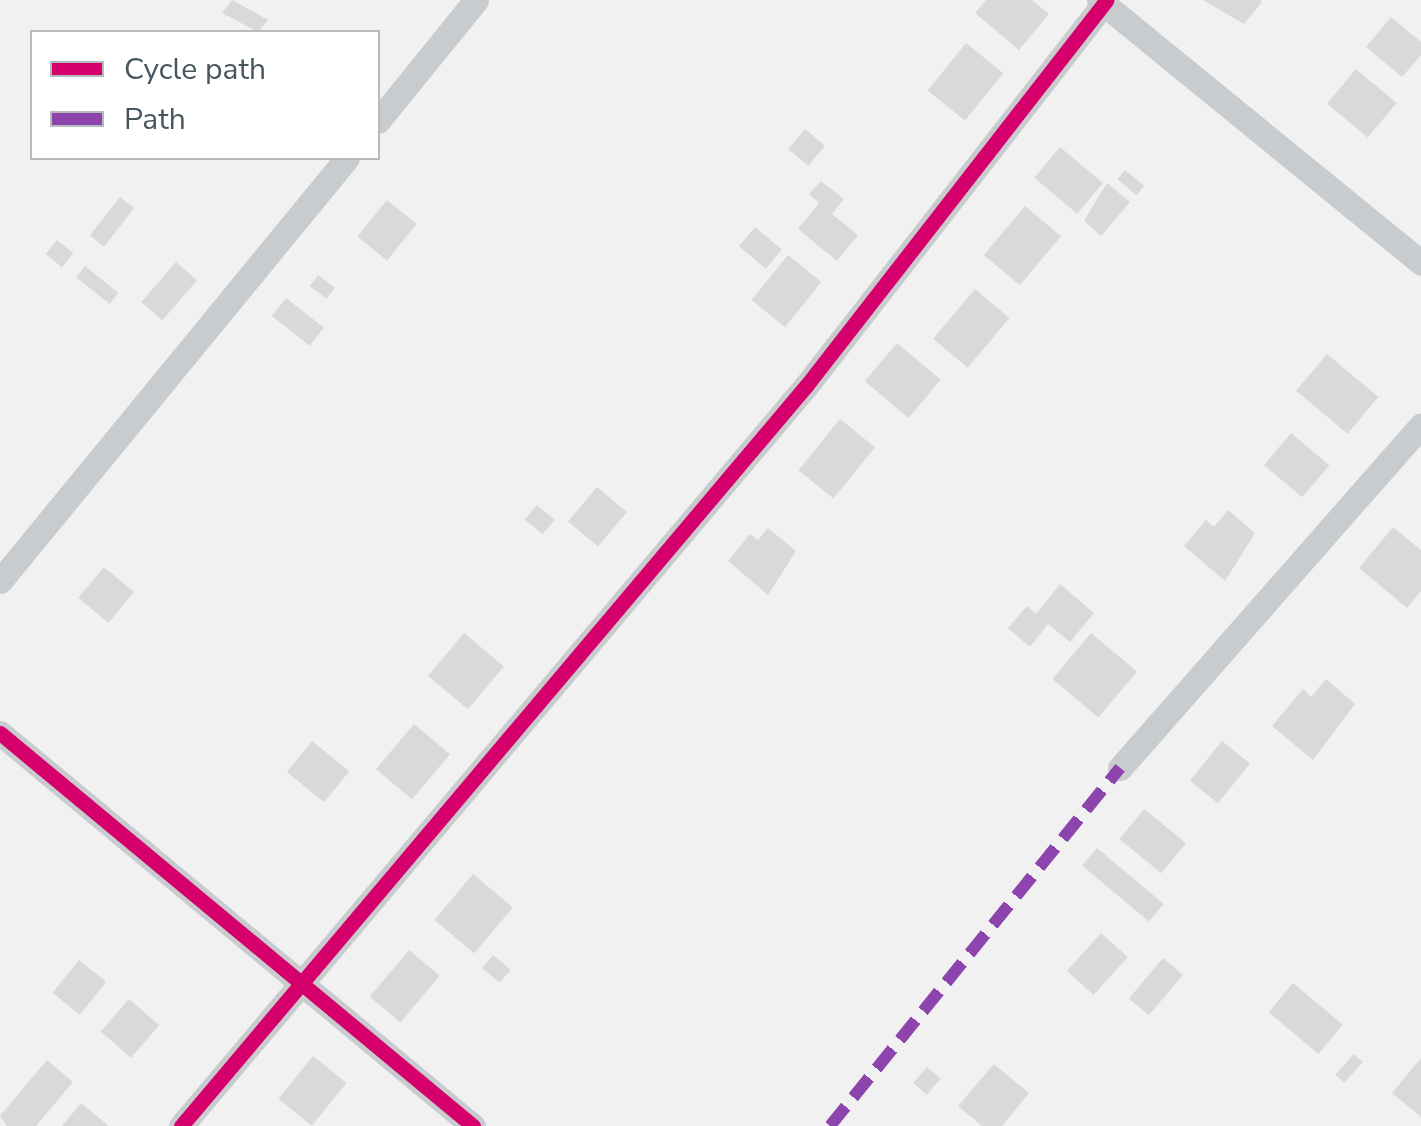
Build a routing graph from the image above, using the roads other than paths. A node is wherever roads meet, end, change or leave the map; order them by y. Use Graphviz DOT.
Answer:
graph roads {
  1 [pos="476,0"];
  2 [pos="1104,1"];
  3 [pos="380,118"];
  4 [pos="345,160"];
  5 [pos="1421,263"];
  6 [pos="1421,424"];
  7 [pos="0,581"];
  8 [pos="0,733"];
  9 [pos="1120,768"];
  10 [pos="304,985"];
  11 [pos="181,1126"];
  12 [pos="473,1126"];
  1 -- 3 [label="street"];
  2 -- 5 [label="street"];
  2 -- 10 [label="street"];
  4 -- 7 [label="street"];
  6 -- 9 [label="street"];
  8 -- 10 [label="street"];
  10 -- 11 [label="street"];
  10 -- 12 [label="street"];
}
